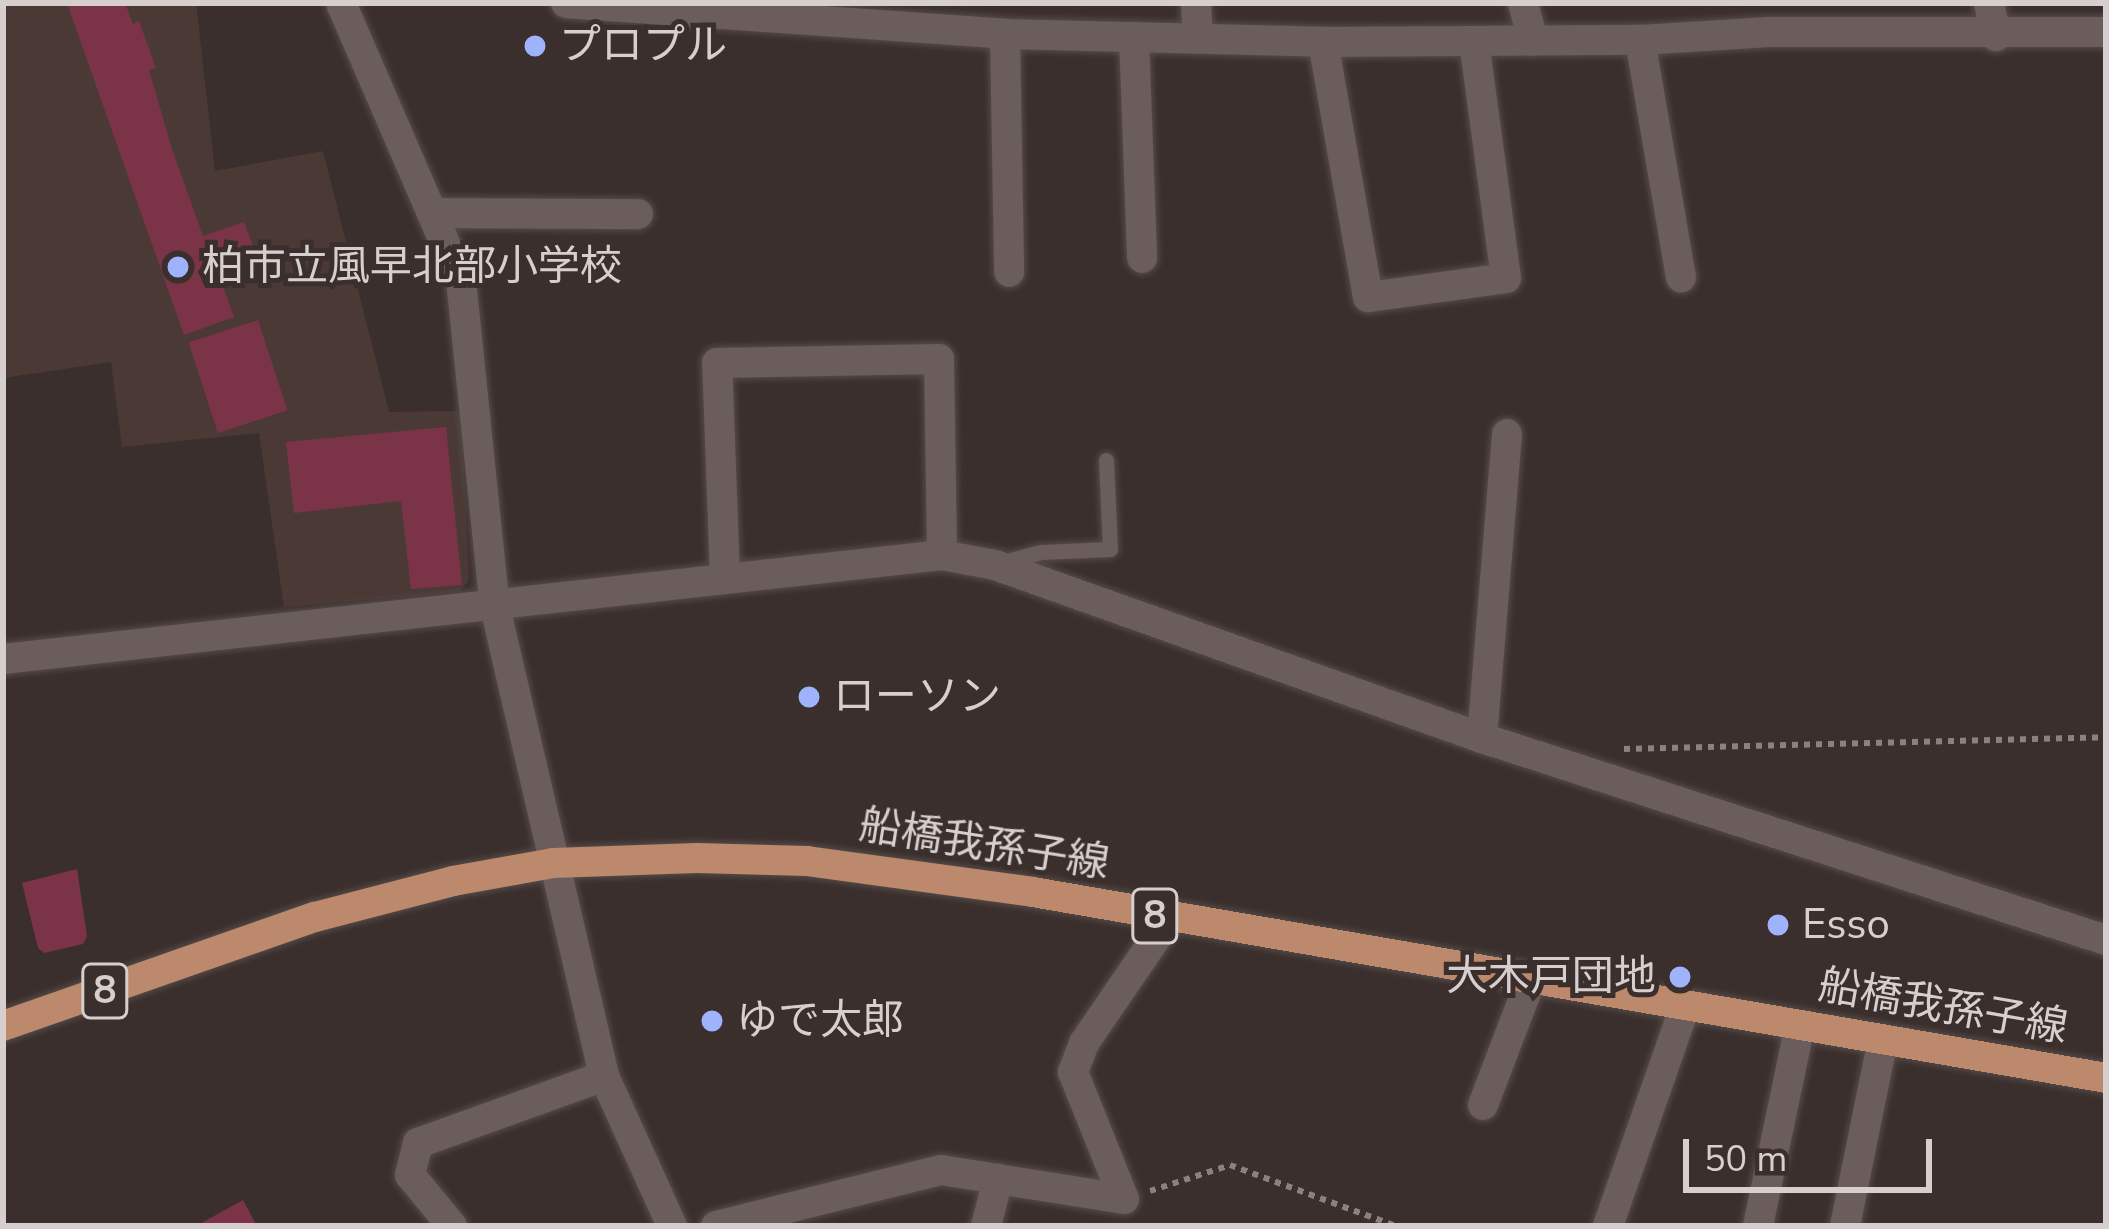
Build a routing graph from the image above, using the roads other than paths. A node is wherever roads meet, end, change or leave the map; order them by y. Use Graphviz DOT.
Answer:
graph roads {
  1 [pos="341,3"];
  2 [pos="566,3"];
  3 [pos="1196,3"];
  4 [pos="1523,3"];
  5 [pos="1989,3"];
  6 [pos="1767,18"];
  7 [pos="2106,32"];
  8 [pos="1005,34"];
  9 [pos="1996,36"];
  10 [pos="1134,37"];
  11 [pos="1198,38"];
  12 [pos="1640,40"];
  13 [pos="1533,41"];
  14 [pos="1323,42"];
  15 [pos="1474,42"];
  16 [pos="436,213"];
  17 [pos="638,214"];
  18 [pos="1142,258"];
  19 [pos="1009,272"];
  20 [pos="1681,277"];
  21 [pos="1507,434"];
  22 [pos="1106,460"];
  23 [pos="942,555"];
  24 [pos="994,565"];
  25 [pos="725,577"];
  26 [pos="495,607"];
  27 [pos="3,659"];
  28 [pos="1482,738"];
  29 [pos="553,862"];
  30 [pos="1169,919"];
  31 [pos="2106,940"];
  32 [pos="1531,980"];
  33 [pos="1685,1006"];
  34 [pos="1800,1025"];
  35 [pos="3,1026"];
  36 [pos="1883,1040"];
  37 [pos="604,1076"];
  38 [pos="2106,1078"];
  39 [pos="1483,1105"];
  40 [pos="998,1179"];
  41 [pos="452,1226"];
  42 [pos="672,1226"];
  43 [pos="716,1226"];
  44 [pos="986,1226"];
  45 [pos="1608,1226"];
  46 [pos="1758,1226"];
  47 [pos="1845,1226"];
  1 -- 16 [label="street"];
  2 -- 8 [label="street"];
  3 -- 11 [label="street"];
  4 -- 13 [label="street"];
  5 -- 9 [label="street"];
  6 -- 9 [label="street"];
  6 -- 12 [label="street"];
  7 -- 9 [label="street"];
  8 -- 10 [label="street"];
  8 -- 19 [label="street"];
  10 -- 11 [label="street"];
  10 -- 18 [label="street"];
  11 -- 14 [label="street"];
  12 -- 13 [label="street"];
  12 -- 20 [label="street"];
  13 -- 15 [label="street"];
  14 -- 15 [label="street"];
  14 -- 15 [label="street"];
  16 -- 17 [label="street"];
  16 -- 26 [label="street"];
  21 -- 28 [label="street"];
  22 -- 24 [label="lane"];
  23 -- 24 [label="street"];
  23 -- 25 [label="street"];
  23 -- 25 [label="street"];
  24 -- 28 [label="street"];
  25 -- 26 [label="street"];
  26 -- 27 [label="street"];
  26 -- 29 [label="street"];
  28 -- 31 [label="street"];
  29 -- 30 [label="main road, 船橋我孫子線 / 8"];
  29 -- 35 [label="main road, 船橋我孫子線 / 8"];
  29 -- 37 [label="street"];
  30 -- 32 [label="main road, 船橋我孫子線 / 8"];
  30 -- 40 [label="street"];
  32 -- 33 [label="main road, 船橋我孫子線 / 8"];
  32 -- 39 [label="street"];
  33 -- 34 [label="main road, 船橋我孫子線 / 8"];
  33 -- 45 [label="street"];
  34 -- 36 [label="main road, 船橋我孫子線 / 8"];
  34 -- 46 [label="street"];
  36 -- 38 [label="main road, 船橋我孫子線 / 8"];
  36 -- 47 [label="street"];
  37 -- 41 [label="street"];
  37 -- 42 [label="street"];
  40 -- 43 [label="street"];
  40 -- 44 [label="street"];
}
